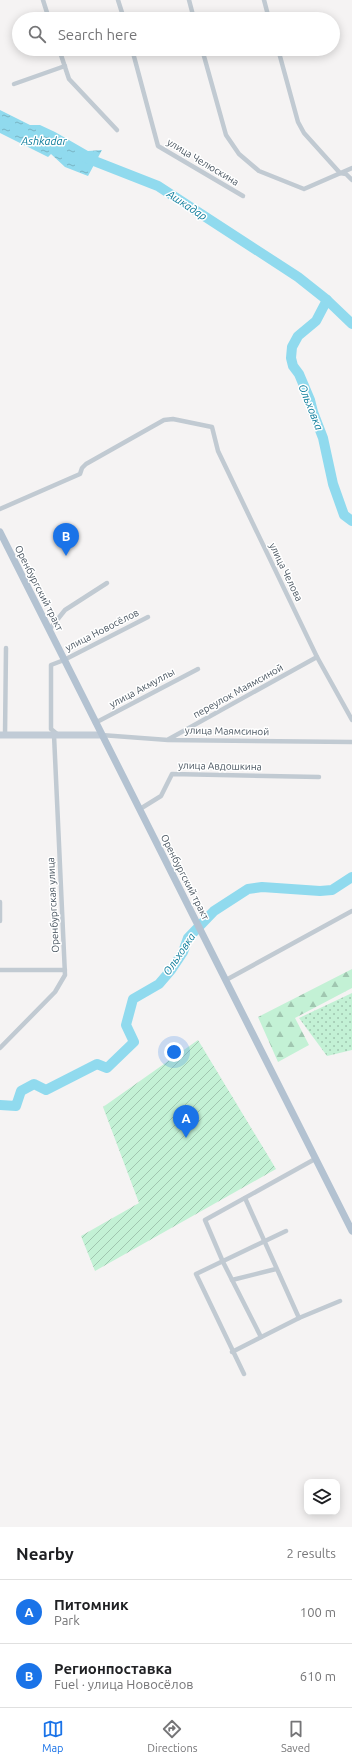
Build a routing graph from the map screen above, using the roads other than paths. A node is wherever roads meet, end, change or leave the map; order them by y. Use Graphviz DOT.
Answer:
graph roads {
  1 [pos="42,0"];
  2 [pos="118,0"];
  3 [pos="189,0"];
  4 [pos="264,0"];
  5 [pos="46,12"];
  6 [pos="122,12"];
  7 [pos="192,12"];
  8 [pos="267,12"];
  9 [pos="61,56"];
  10 [pos="134,56"];
  11 [pos="204,56"];
  12 [pos="280,56"];
  13 [pos="65,66"];
  14 [pos="14,84"];
  15 [pos="117,130"];
  16 [pos="352,168"];
  17 [pos="340,173"];
  18 [pos="352,180"];
  19 [pos="243,196"];
  20 [pos="0,509"];
  21 [pos="0,532"];
  22 [pos="107,583"];
  23 [pos="148,617"];
  24 [pos="49,630"];
  25 [pos="6,648"];
  26 [pos="317,657"];
  27 [pos="64,660"];
  28 [pos="198,669"];
  29 [pos="352,720"];
  30 [pos="95,723"];
  31 [pos="2,735"];
  32 [pos="101,735"];
  33 [pos="56,736"];
  34 [pos="168,740"];
  35 [pos="352,742"];
  36 [pos="319,777"];
  37 [pos="140,809"];
  38 [pos="0,902"];
  39 [pos="352,911"];
  40 [pos="0,921"];
  41 [pos="0,970"];
  42 [pos="65,970"];
  43 [pos="226,980"];
  44 [pos="0,1048"];
  45 [pos="315,1159"];
  46 [pos="244,1198"];
  47 [pos="286,1231"];
  48 [pos="352,1231"];
  49 [pos="264,1242"];
  50 [pos="223,1262"];
  51 [pos="276,1269"];
  52 [pos="232,1280"];
  53 [pos="340,1301"];
  54 [pos="299,1318"];
  55 [pos="261,1337"];
  56 [pos="232,1352"];
  57 [pos="244,1374"];
  1 -- 5 [label="street"];
  2 -- 6 [label="street"];
  3 -- 7 [label="street"];
  4 -- 8 [label="street"];
  9 -- 13 [label="street"];
  10 -- 19 [label="street, улица Челюскина"];
  11 -- 17 [label="street"];
  12 -- 17 [label="street"];
  13 -- 14 [label="street"];
  13 -- 15 [label="street"];
  16 -- 17 [label="street"];
  17 -- 18 [label="street"];
  20 -- 26 [label="street, улица Челова"];
  21 -- 24 [label="main road, Оренбургский тракт"];
  22 -- 24 [label="street"];
  23 -- 27 [label="street, улица Новосёлов"];
  24 -- 27 [label="main road, Оренбургский тракт"];
  25 -- 31 [label="street"];
  26 -- 29 [label="street, улица Челова"];
  26 -- 34 [label="street, переулок Маямсиной"];
  27 -- 30 [label="main road, Оренбургский тракт"];
  27 -- 33 [label="street, Оренбургская улица"];
  28 -- 30 [label="street, улица Акмуллы"];
  30 -- 32 [label="main road, Оренбургский тракт"];
  31 -- 33 [label="main road"];
  32 -- 33 [label="main road"];
  32 -- 34 [label="street, улица Маямсиной"];
  32 -- 37 [label="main road, Оренбургский тракт"];
  33 -- 42 [label="street, Оренбургская улица"];
  34 -- 35 [label="street, улица Маямсиной"];
  36 -- 37 [label="street, улица Авдошкина"];
  37 -- 43 [label="main road, Оренбургский тракт"];
  38 -- 40 [label="street"];
  39 -- 43 [label="street"];
  41 -- 42 [label="street"];
  42 -- 44 [label="street, Оренбургская улица"];
  43 -- 45 [label="main road, Оренбургский тракт"];
  45 -- 46 [label="street"];
  45 -- 48 [label="main road, Оренбургский тракт"];
  46 -- 49 [label="street"];
  46 -- 50 [label="street"];
  47 -- 49 [label="street"];
  49 -- 50 [label="street"];
  49 -- 51 [label="street"];
  50 -- 52 [label="street"];
  50 -- 56 [label="street"];
  51 -- 52 [label="street"];
  51 -- 54 [label="street"];
  52 -- 55 [label="street"];
  53 -- 54 [label="street"];
  54 -- 55 [label="street"];
  55 -- 56 [label="street"];
  56 -- 57 [label="street"];
}
